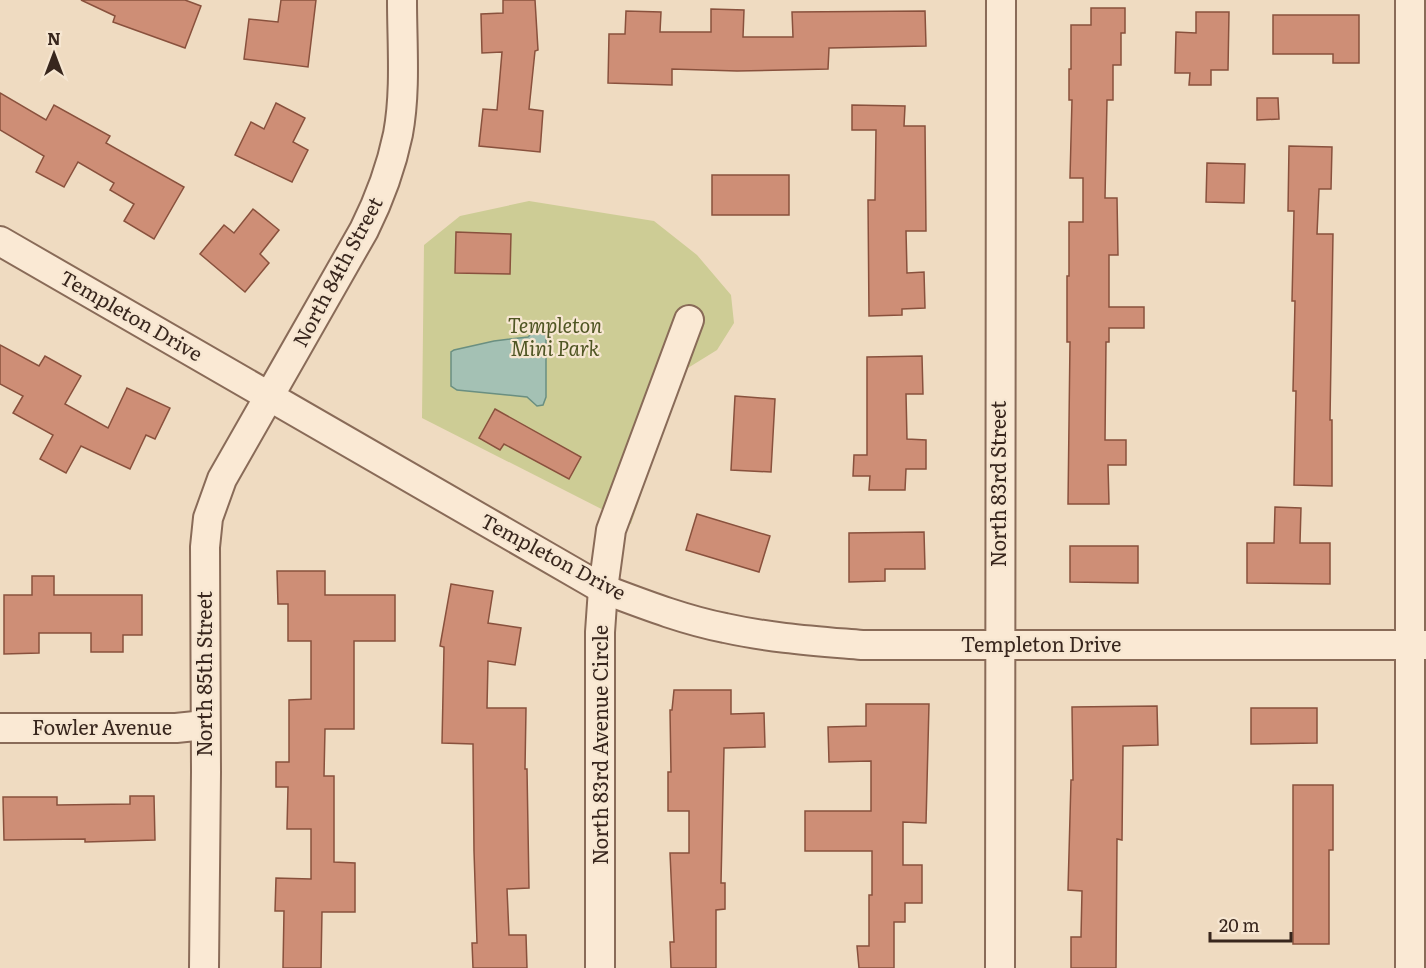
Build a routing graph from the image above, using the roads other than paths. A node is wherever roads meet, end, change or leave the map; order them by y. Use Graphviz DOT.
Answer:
graph roads {
  1 [pos="402,0"];
  2 [pos="1000,0"];
  3 [pos="1410,0"];
  4 [pos="0,241"];
  5 [pos="690,320"];
  6 [pos="270,396"];
  7 [pos="603,589"];
  8 [pos="999,645"];
  9 [pos="1418,645"];
  10 [pos="204,725"];
  11 [pos="0,728"];
  12 [pos="204,968"];
  13 [pos="600,968"];
  14 [pos="1000,968"];
  15 [pos="1410,968"];
  1 -- 6 [label="street, North 84th Street"];
  2 -- 8 [label="street, North 83rd Street"];
  3 -- 9 [label="street"];
  4 -- 6 [label="street, Templeton Drive"];
  5 -- 7 [label="street, North 83rd Avenue Circle"];
  6 -- 7 [label="street, Templeton Drive"];
  6 -- 10 [label="street, North 85th Street"];
  7 -- 8 [label="street, Templeton Drive"];
  7 -- 13 [label="street, North 83rd Avenue Circle"];
  8 -- 9 [label="street, Templeton Drive"];
  8 -- 14 [label="street, North 83rd Street"];
  9 -- 15 [label="street"];
  10 -- 11 [label="street, Fowler Avenue"];
  10 -- 12 [label="street, North 85th Street"];
}
